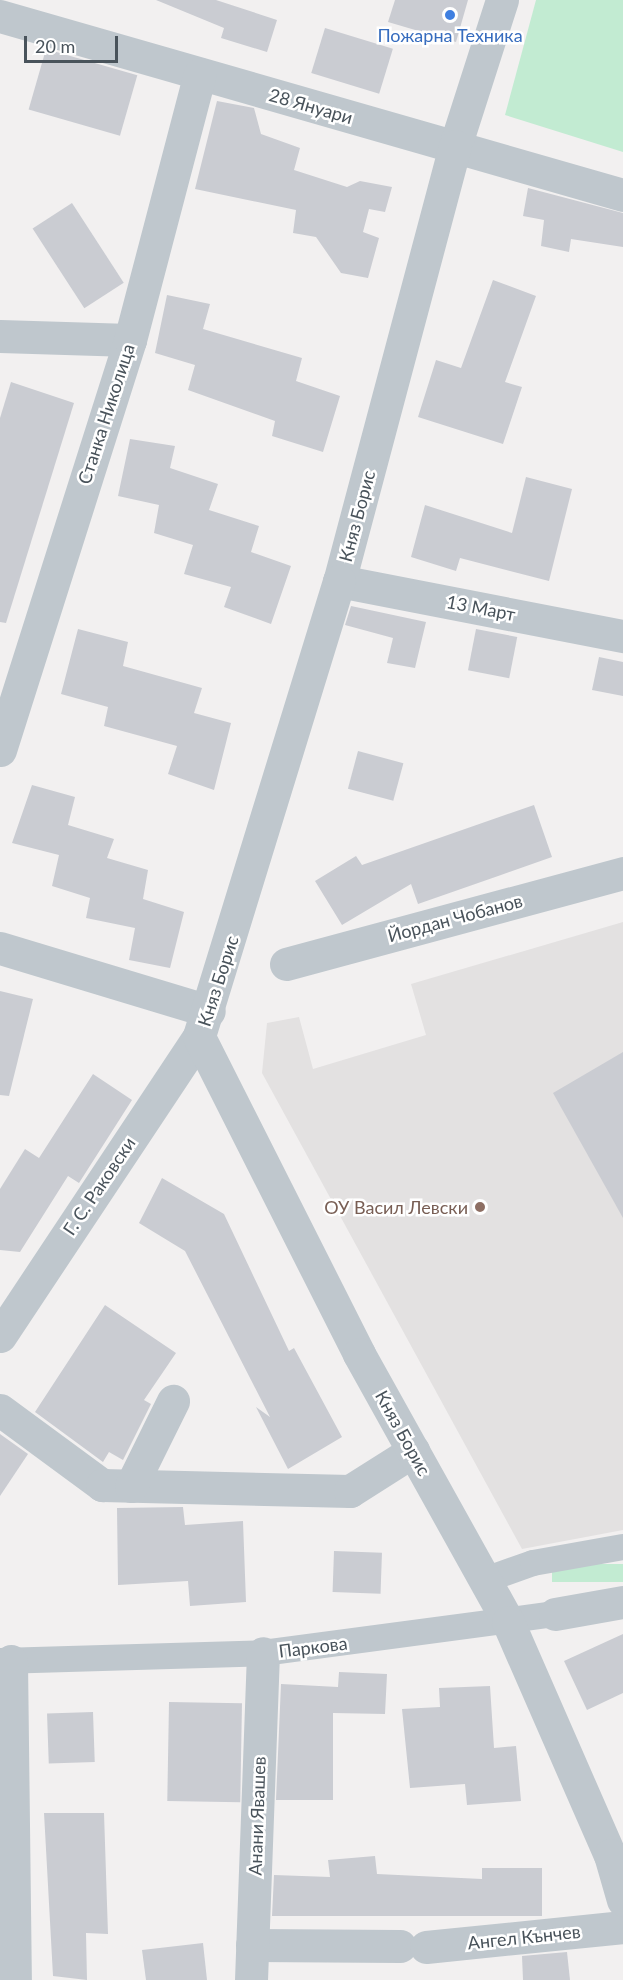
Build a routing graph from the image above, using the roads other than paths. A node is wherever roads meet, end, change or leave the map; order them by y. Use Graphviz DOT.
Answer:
graph roads {
  1 [pos="502,0"];
  2 [pos="0,16"];
  3 [pos="200,74"];
  4 [pos="455,146"];
  5 [pos="623,195"];
  6 [pos="0,336"];
  7 [pos="130,340"];
  8 [pos="339,581"];
  9 [pos="623,636"];
  10 [pos="0,750"];
  11 [pos="623,873"];
  12 [pos="0,948"];
  13 [pos="286,964"];
  14 [pos="204,1024"];
  15 [pos="11,1298"];
  16 [pos="0,1336"];
  17 [pos="173,1401"];
  18 [pos="0,1410"];
  19 [pos="413,1451"];
  20 [pos="131,1486"];
  21 [pos="623,1547"];
  22 [pos="485,1580"];
  23 [pos="623,1602"];
  24 [pos="555,1614"];
  25 [pos="508,1622"];
  26 [pos="263,1653"];
  27 [pos="6,1661"];
  28 [pos="623,1900"];
  29 [pos="623,1927"];
  30 [pos="252,1945"];
  31 [pos="15,1980"];
  32 [pos="251,1980"];
  1 -- 4 [label="street, Княз Борис"];
  2 -- 3 [label="street, 28 Януари"];
  3 -- 4 [label="street, 28 Януари"];
  3 -- 7 [label="street, Станка Николица"];
  4 -- 5 [label="street, 28 Януари"];
  4 -- 8 [label="street, Княз Борис"];
  6 -- 7 [label="street"];
  7 -- 10 [label="street, Станка Николица"];
  8 -- 9 [label="street, 13 Март"];
  8 -- 14 [label="street, Княз Борис"];
  11 -- 13 [label="street, Йордан Чобанов"];
  12 -- 14 [label="street"];
  14 -- 15 [label="street, Г. С. Раковски"];
  14 -- 19 [label="street, Княз Борис"];
  15 -- 16 [label="street, Г. С. Раковски"];
  17 -- 20 [label="street"];
  18 -- 20 [label="street"];
  19 -- 20 [label="street"];
  19 -- 22 [label="street, Княз Борис"];
  21 -- 22 [label="street"];
  22 -- 25 [label="street, Княз Борис"];
  23 -- 24 [label="street, Паркова"];
  24 -- 25 [label="street, Паркова"];
  25 -- 26 [label="street, Паркова"];
  25 -- 28 [label="street, Княз Борис"];
  26 -- 27 [label="street, Паркова"];
  26 -- 30 [label="street, Анани Явашев"];
  27 -- 31 [label="street"];
  29 -- 30 [label="street, Ангел Кънчев"];
  30 -- 32 [label="street, Анани Явашев"];
}
